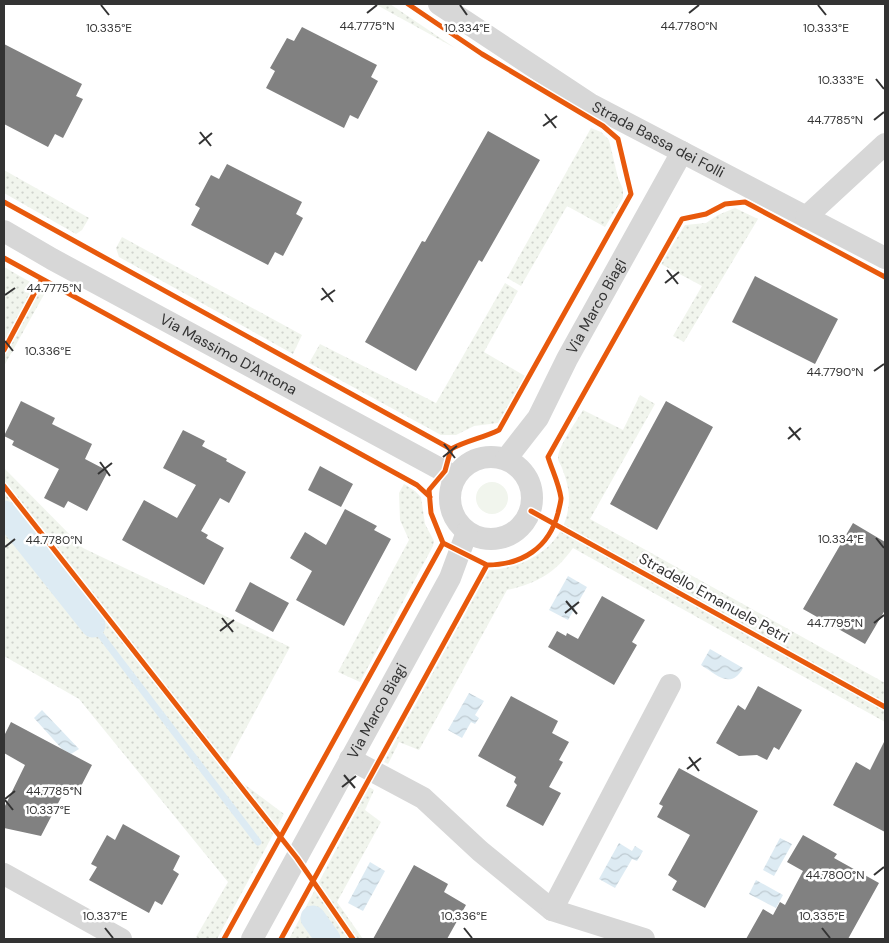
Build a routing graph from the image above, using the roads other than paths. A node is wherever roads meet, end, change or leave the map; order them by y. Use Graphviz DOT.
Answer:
graph roads {
  1 [pos="439,4"];
  2 [pos="885,144"];
  3 [pos="682,152"];
  4 [pos="806,217"];
  5 [pos="4,231"];
  6 [pos="885,258"];
  7 [pos="506,459"];
  8 [pos="455,477"];
  9 [pos="467,532"];
  10 [pos="670,685"];
  11 [pos="350,759"];
  12 [pos="4,874"];
  13 [pos="552,910"];
  14 [pos="121,939"];
  15 [pos="252,939"];
  16 [pos="644,939"];
  1 -- 3 [label="street, Strada Bassa dei Folli"];
  2 -- 4 [label="street"];
  3 -- 4 [label="street, Strada Bassa dei Folli"];
  3 -- 7 [label="street, Via Marco Biagi"];
  4 -- 6 [label="street, Strada Bassa dei Folli"];
  5 -- 8 [label="street, Via Massimo D'Antona"];
  7 -- 8 [label="street"];
  7 -- 9 [label="street"];
  8 -- 9 [label="street"];
  9 -- 11 [label="street, Via Marco Biagi"];
  10 -- 13 [label="street"];
  11 -- 13 [label="street"];
  11 -- 15 [label="street, Via Marco Biagi"];
  12 -- 14 [label="street"];
  13 -- 16 [label="street"];
}
